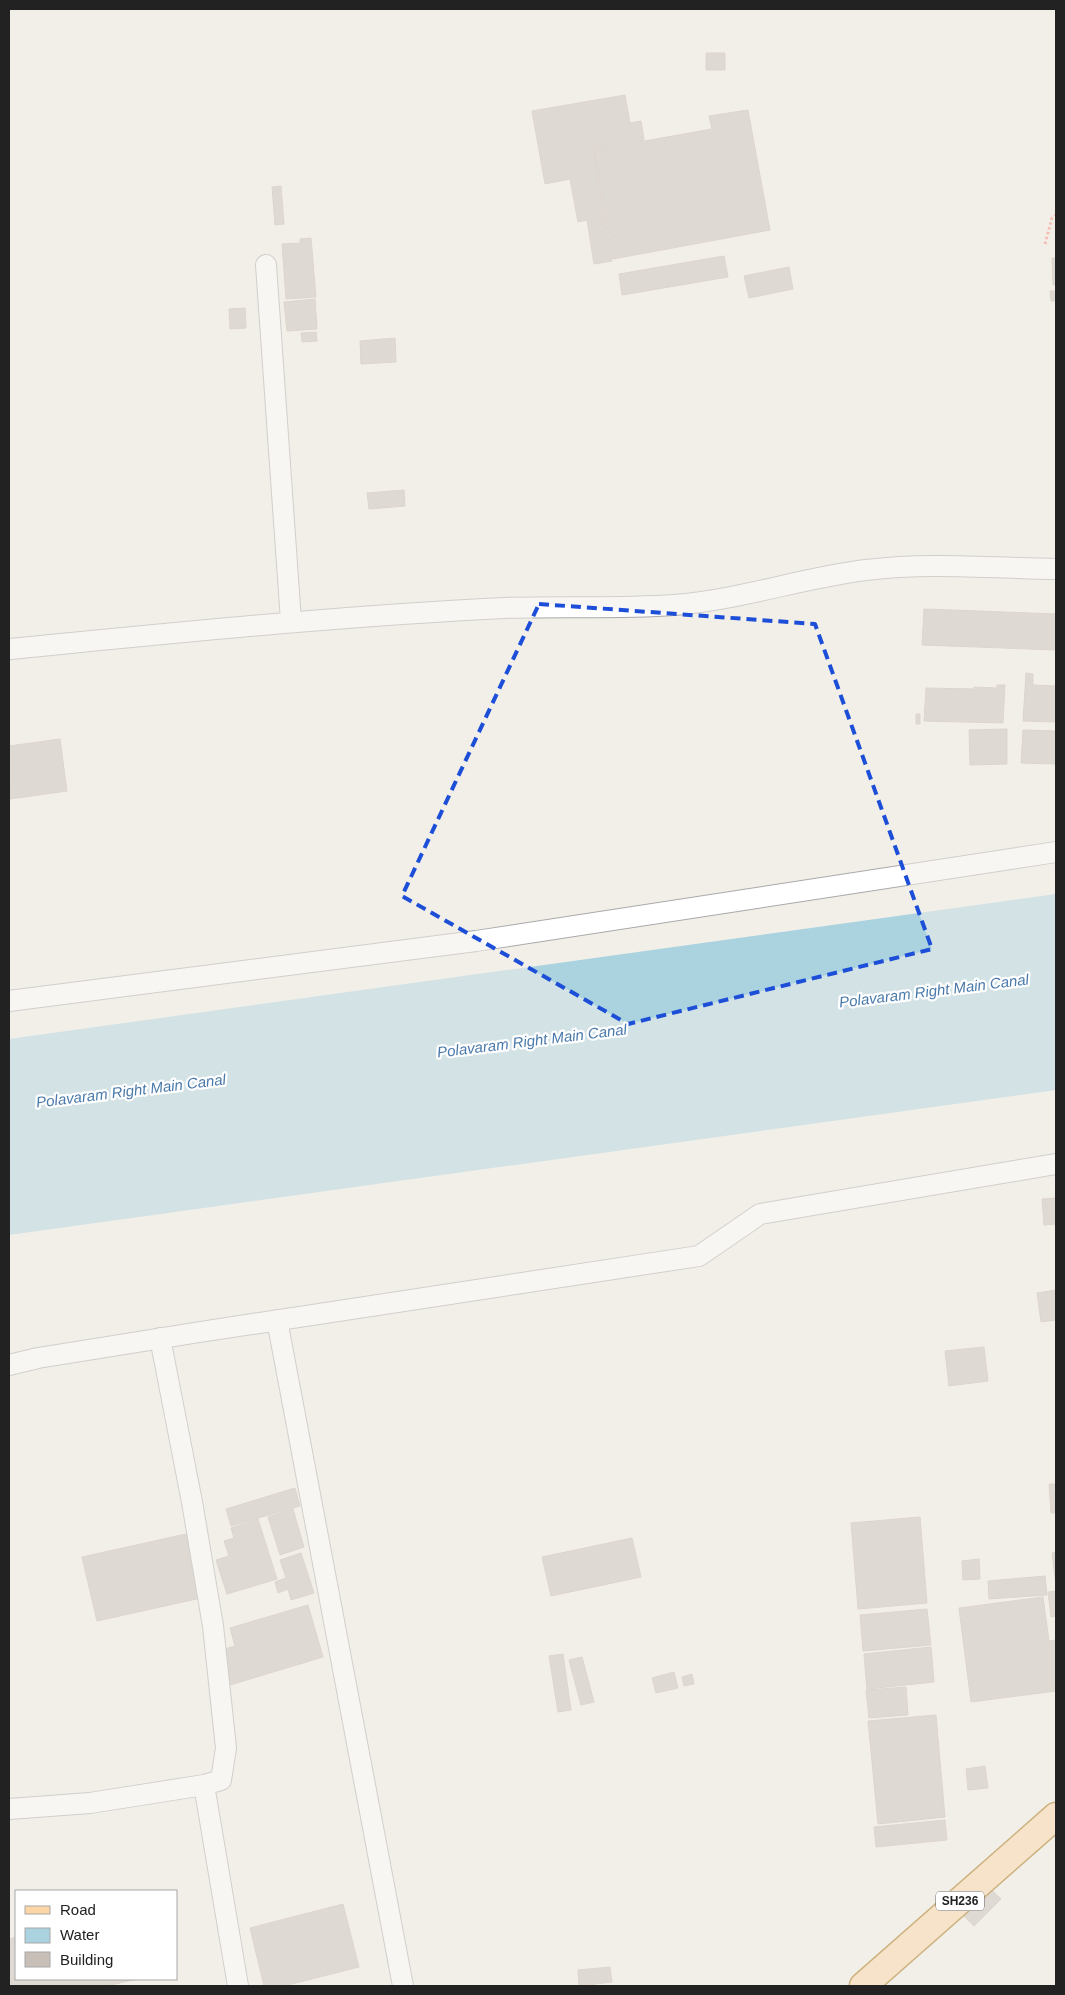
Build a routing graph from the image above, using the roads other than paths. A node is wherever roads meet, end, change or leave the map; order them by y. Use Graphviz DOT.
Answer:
graph roads {
  1 [pos="266,265"];
  2 [pos="1056,569"];
  3 [pos="291,621"];
  4 [pos="9,649"];
  5 [pos="1056,852"];
  6 [pos="9,1000"];
  7 [pos="1056,1164"];
  8 [pos="276,1320"];
  9 [pos="160,1338"];
  10 [pos="9,1365"];
  11 [pos="204,1785"];
  12 [pos="9,1809"];
  13 [pos="1056,1816"];
  14 [pos="238,1986"];
  15 [pos="403,1986"];
  16 [pos="863,1986"];
  1 -- 3 [label="street"];
  2 -- 3 [label="street"];
  3 -- 4 [label="street"];
  5 -- 6 [label="street"];
  7 -- 8 [label="street"];
  8 -- 9 [label="street"];
  8 -- 15 [label="street"];
  9 -- 10 [label="street"];
  9 -- 11 [label="street"];
  11 -- 12 [label="street"];
  11 -- 14 [label="street"];
  13 -- 16 [label="main road, SH236"];
}
